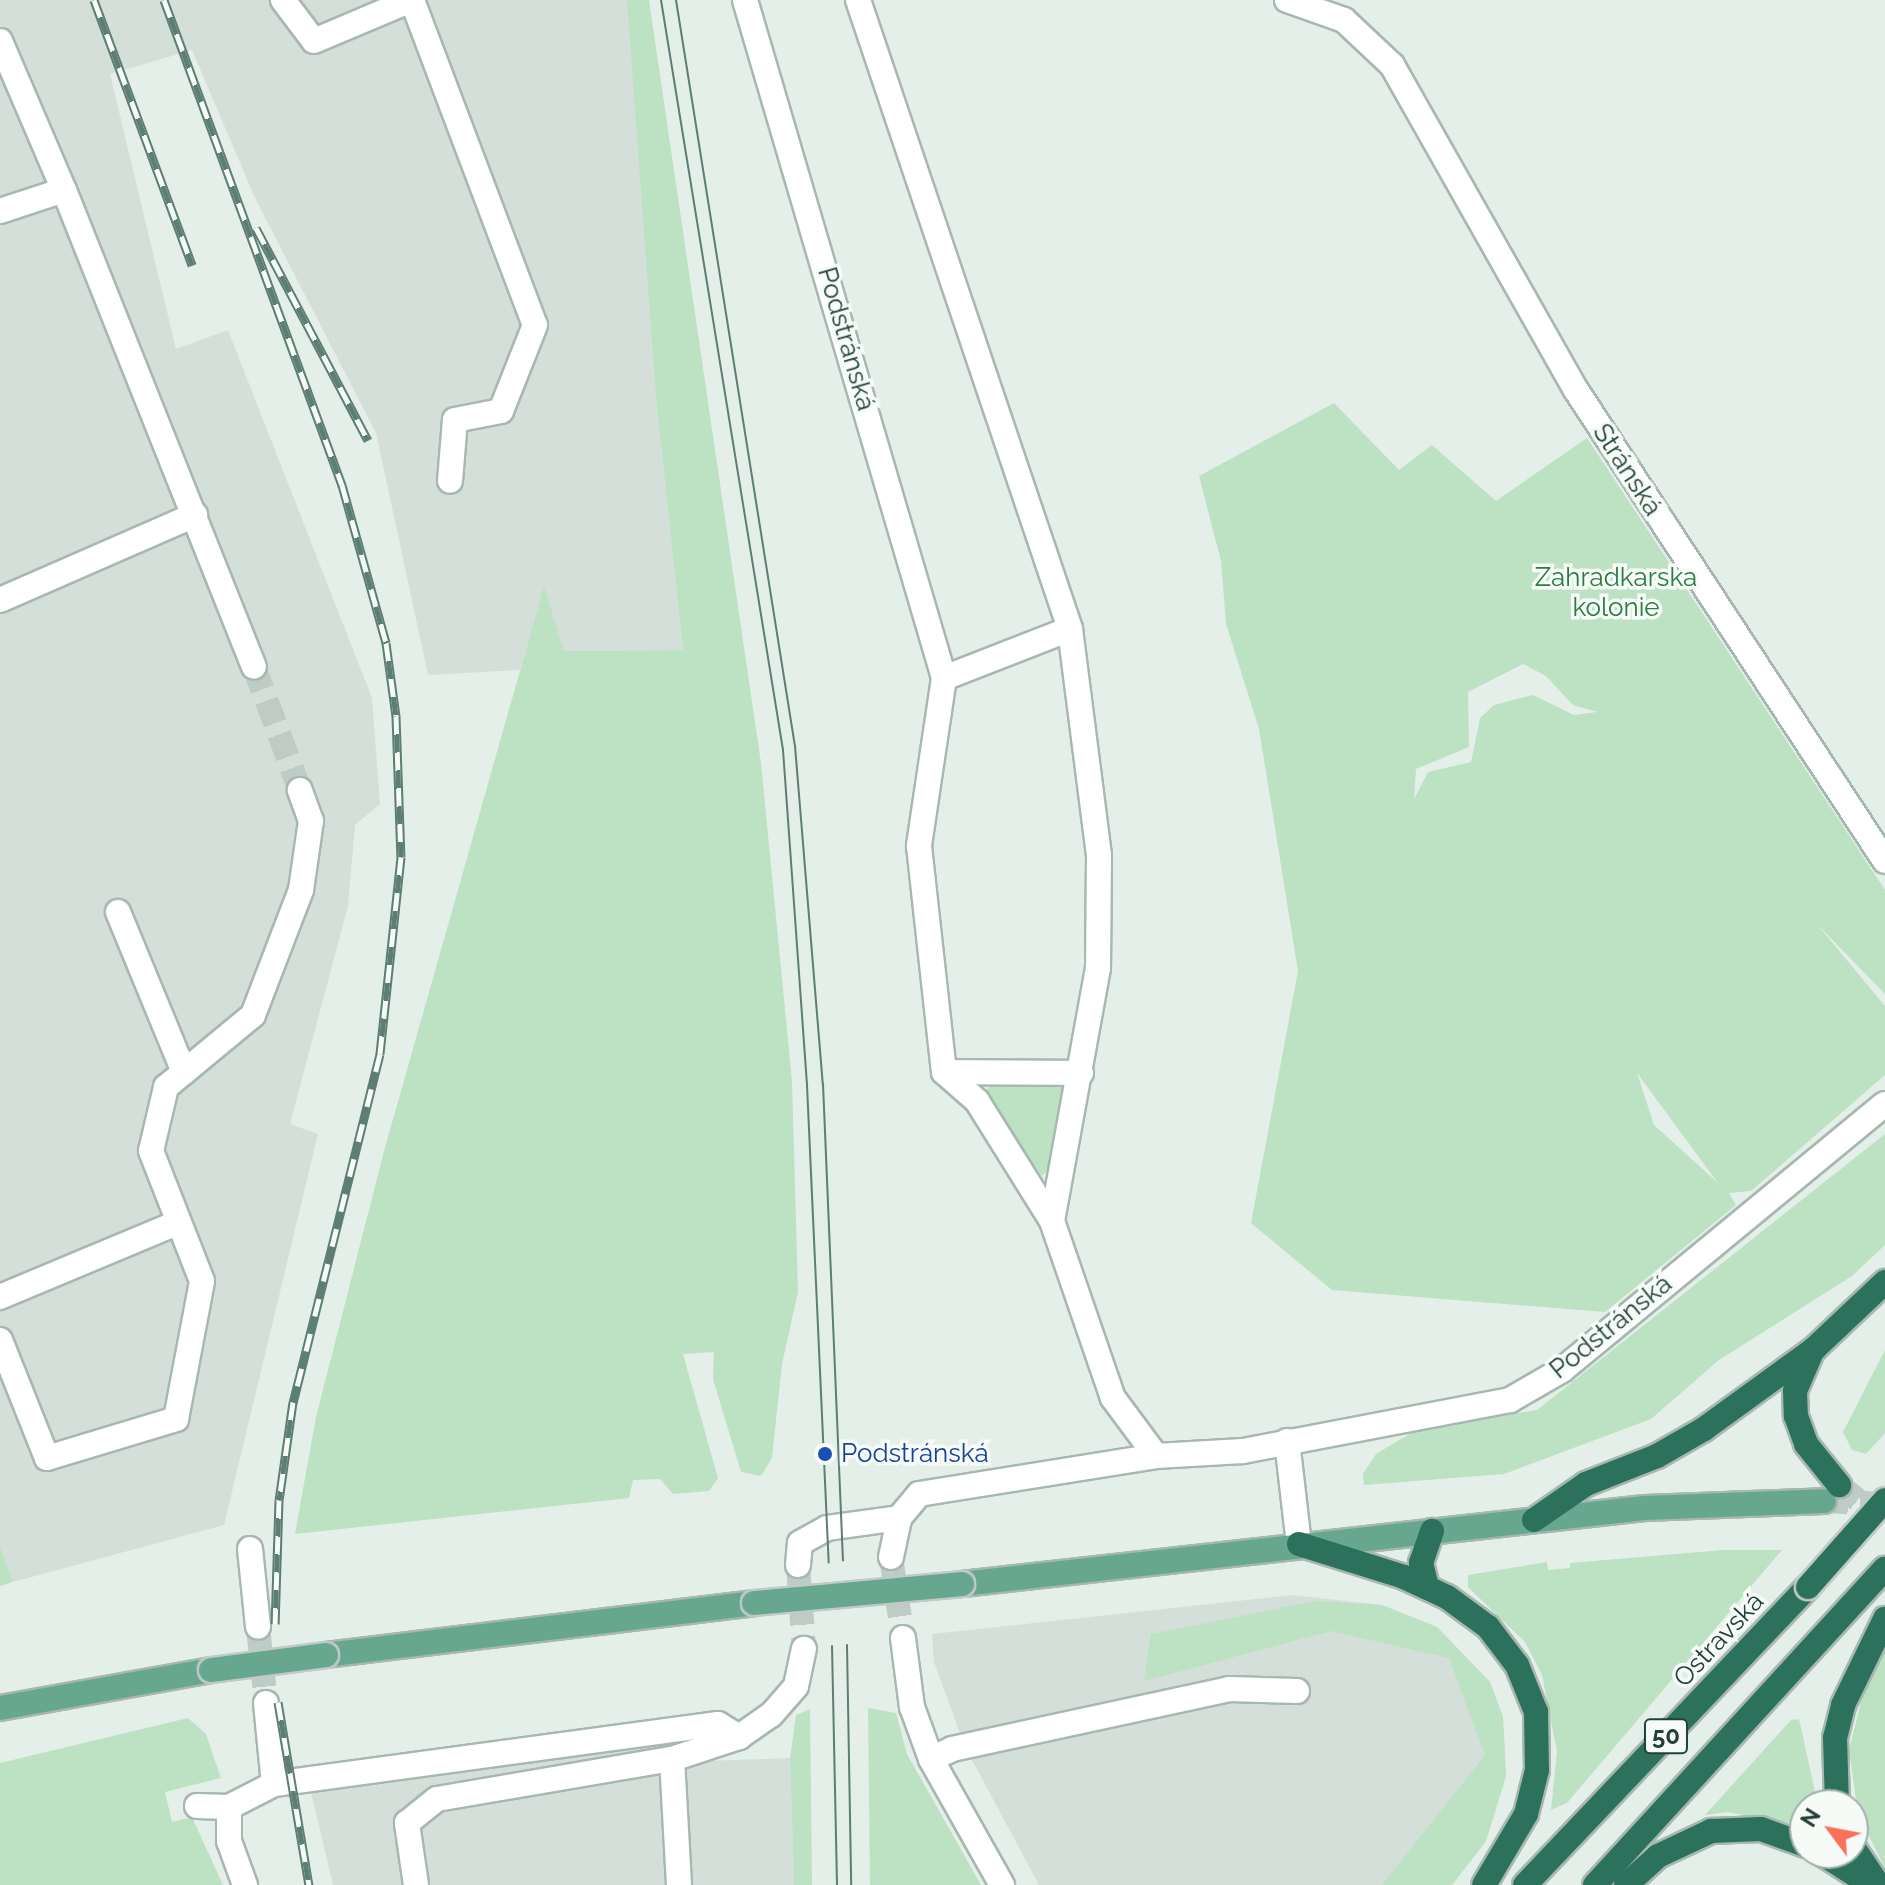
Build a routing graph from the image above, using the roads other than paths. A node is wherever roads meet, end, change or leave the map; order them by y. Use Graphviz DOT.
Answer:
graph roads {
  1 [pos="283,0"];
  2 [pos="412,0"];
  3 [pos="745,0"];
  4 [pos="858,0"];
  5 [pos="1287,0"];
  6 [pos="0,41"];
  7 [pos="64,190"];
  8 [pos="0,211"];
  9 [pos="450,481"];
  10 [pos="195,515"];
  11 [pos="0,600"];
  12 [pos="1070,629"];
  13 [pos="254,667"];
  14 [pos="944,678"];
  15 [pos="300,790"];
  16 [pos="1885,861"];
  17 [pos="118,912"];
  18 [pos="184,1072"];
  19 [pos="944,1072"];
  20 [pos="1081,1073"];
  21 [pos="1885,1104"];
  22 [pos="1052,1221"];
  23 [pos="177,1223"];
  24 [pos="1885,1282"];
  25 [pos="0,1297"];
  26 [pos="0,1340"];
  27 [pos="1814,1349"];
  28 [pos="1287,1441"];
  29 [pos="1156,1456"];
  30 [pos="1832,1493"];
  31 [pos="1885,1500"];
  32 [pos="899,1518"];
  33 [pos="1534,1520"];
  34 [pos="1432,1531"];
  35 [pos="1299,1544"];
  36 [pos="250,1549"];
  37 [pos="891,1557"];
  38 [pos="798,1565"];
  39 [pos="1885,1569"];
  40 [pos="1427,1587"];
  41 [pos="1885,1619"];
  42 [pos="258,1627"];
  43 [pos="903,1638"];
  44 [pos="804,1649"];
  45 [pos="1297,1691"];
  46 [pos="266,1703"];
  47 [pos="0,1708"];
  48 [pos="739,1737"];
  49 [pos="672,1759"];
  50 [pos="931,1759"];
  51 [pos="274,1784"];
  52 [pos="1837,1789"];
  53 [pos="197,1806"];
  54 [pos="229,1807"];
  55 [pos="1789,1839"];
  56 [pos="1846,1869"];
  57 [pos="245,1885"];
  58 [pos="416,1885"];
  59 [pos="679,1885"];
  60 [pos="1002,1885"];
  61 [pos="1484,1885"];
  62 [pos="1525,1885"];
  63 [pos="1595,1885"];
  64 [pos="1626,1885"];
  65 [pos="1871,1885"];
  1 -- 2 [label="street"];
  2 -- 9 [label="street"];
  3 -- 14 [label="street, Podstránská"];
  4 -- 12 [label="street"];
  5 -- 16 [label="street, Stránská"];
  6 -- 7 [label="street"];
  7 -- 8 [label="street"];
  7 -- 10 [label="street"];
  10 -- 11 [label="street"];
  10 -- 13 [label="street"];
  12 -- 14 [label="street"];
  12 -- 20 [label="street"];
  14 -- 19 [label="street, Podstránská"];
  15 -- 18 [label="street"];
  17 -- 18 [label="street"];
  18 -- 23 [label="street"];
  19 -- 20 [label="street"];
  19 -- 22 [label="street"];
  20 -- 22 [label="street"];
  21 -- 28 [label="street, Podstránská"];
  22 -- 29 [label="street"];
  23 -- 25 [label="street"];
  23 -- 26 [label="street"];
  24 -- 27 [label="highway"];
  27 -- 30 [label="highway"];
  27 -- 33 [label="highway"];
  28 -- 29 [label="street, Podstránská"];
  28 -- 35 [label="street"];
  29 -- 32 [label="street, Podstránská"];
  30 -- 33 [label="main road"];
  31 -- 62 [label="highway, Ostravská / 50, bridge"];
  32 -- 37 [label="street"];
  32 -- 38 [label="street"];
  33 -- 34 [label="main road"];
  34 -- 35 [label="main road"];
  34 -- 40 [label="highway"];
  35 -- 40 [label="highway"];
  35 -- 47 [label="main road, bridge"];
  36 -- 42 [label="street"];
  39 -- 63 [label="highway, 50"];
  40 -- 61 [label="highway"];
  41 -- 52 [label="highway"];
  43 -- 50 [label="street"];
  44 -- 48 [label="street"];
  45 -- 50 [label="street"];
  46 -- 51 [label="street"];
  48 -- 49 [label="street"];
  48 -- 51 [label="street"];
  49 -- 58 [label="street"];
  49 -- 59 [label="street"];
  50 -- 60 [label="street"];
  51 -- 54 [label="street"];
  53 -- 54 [label="street"];
  54 -- 57 [label="street"];
  55 -- 64 [label="highway"];
  56 -- 65 [label="highway"];
}
